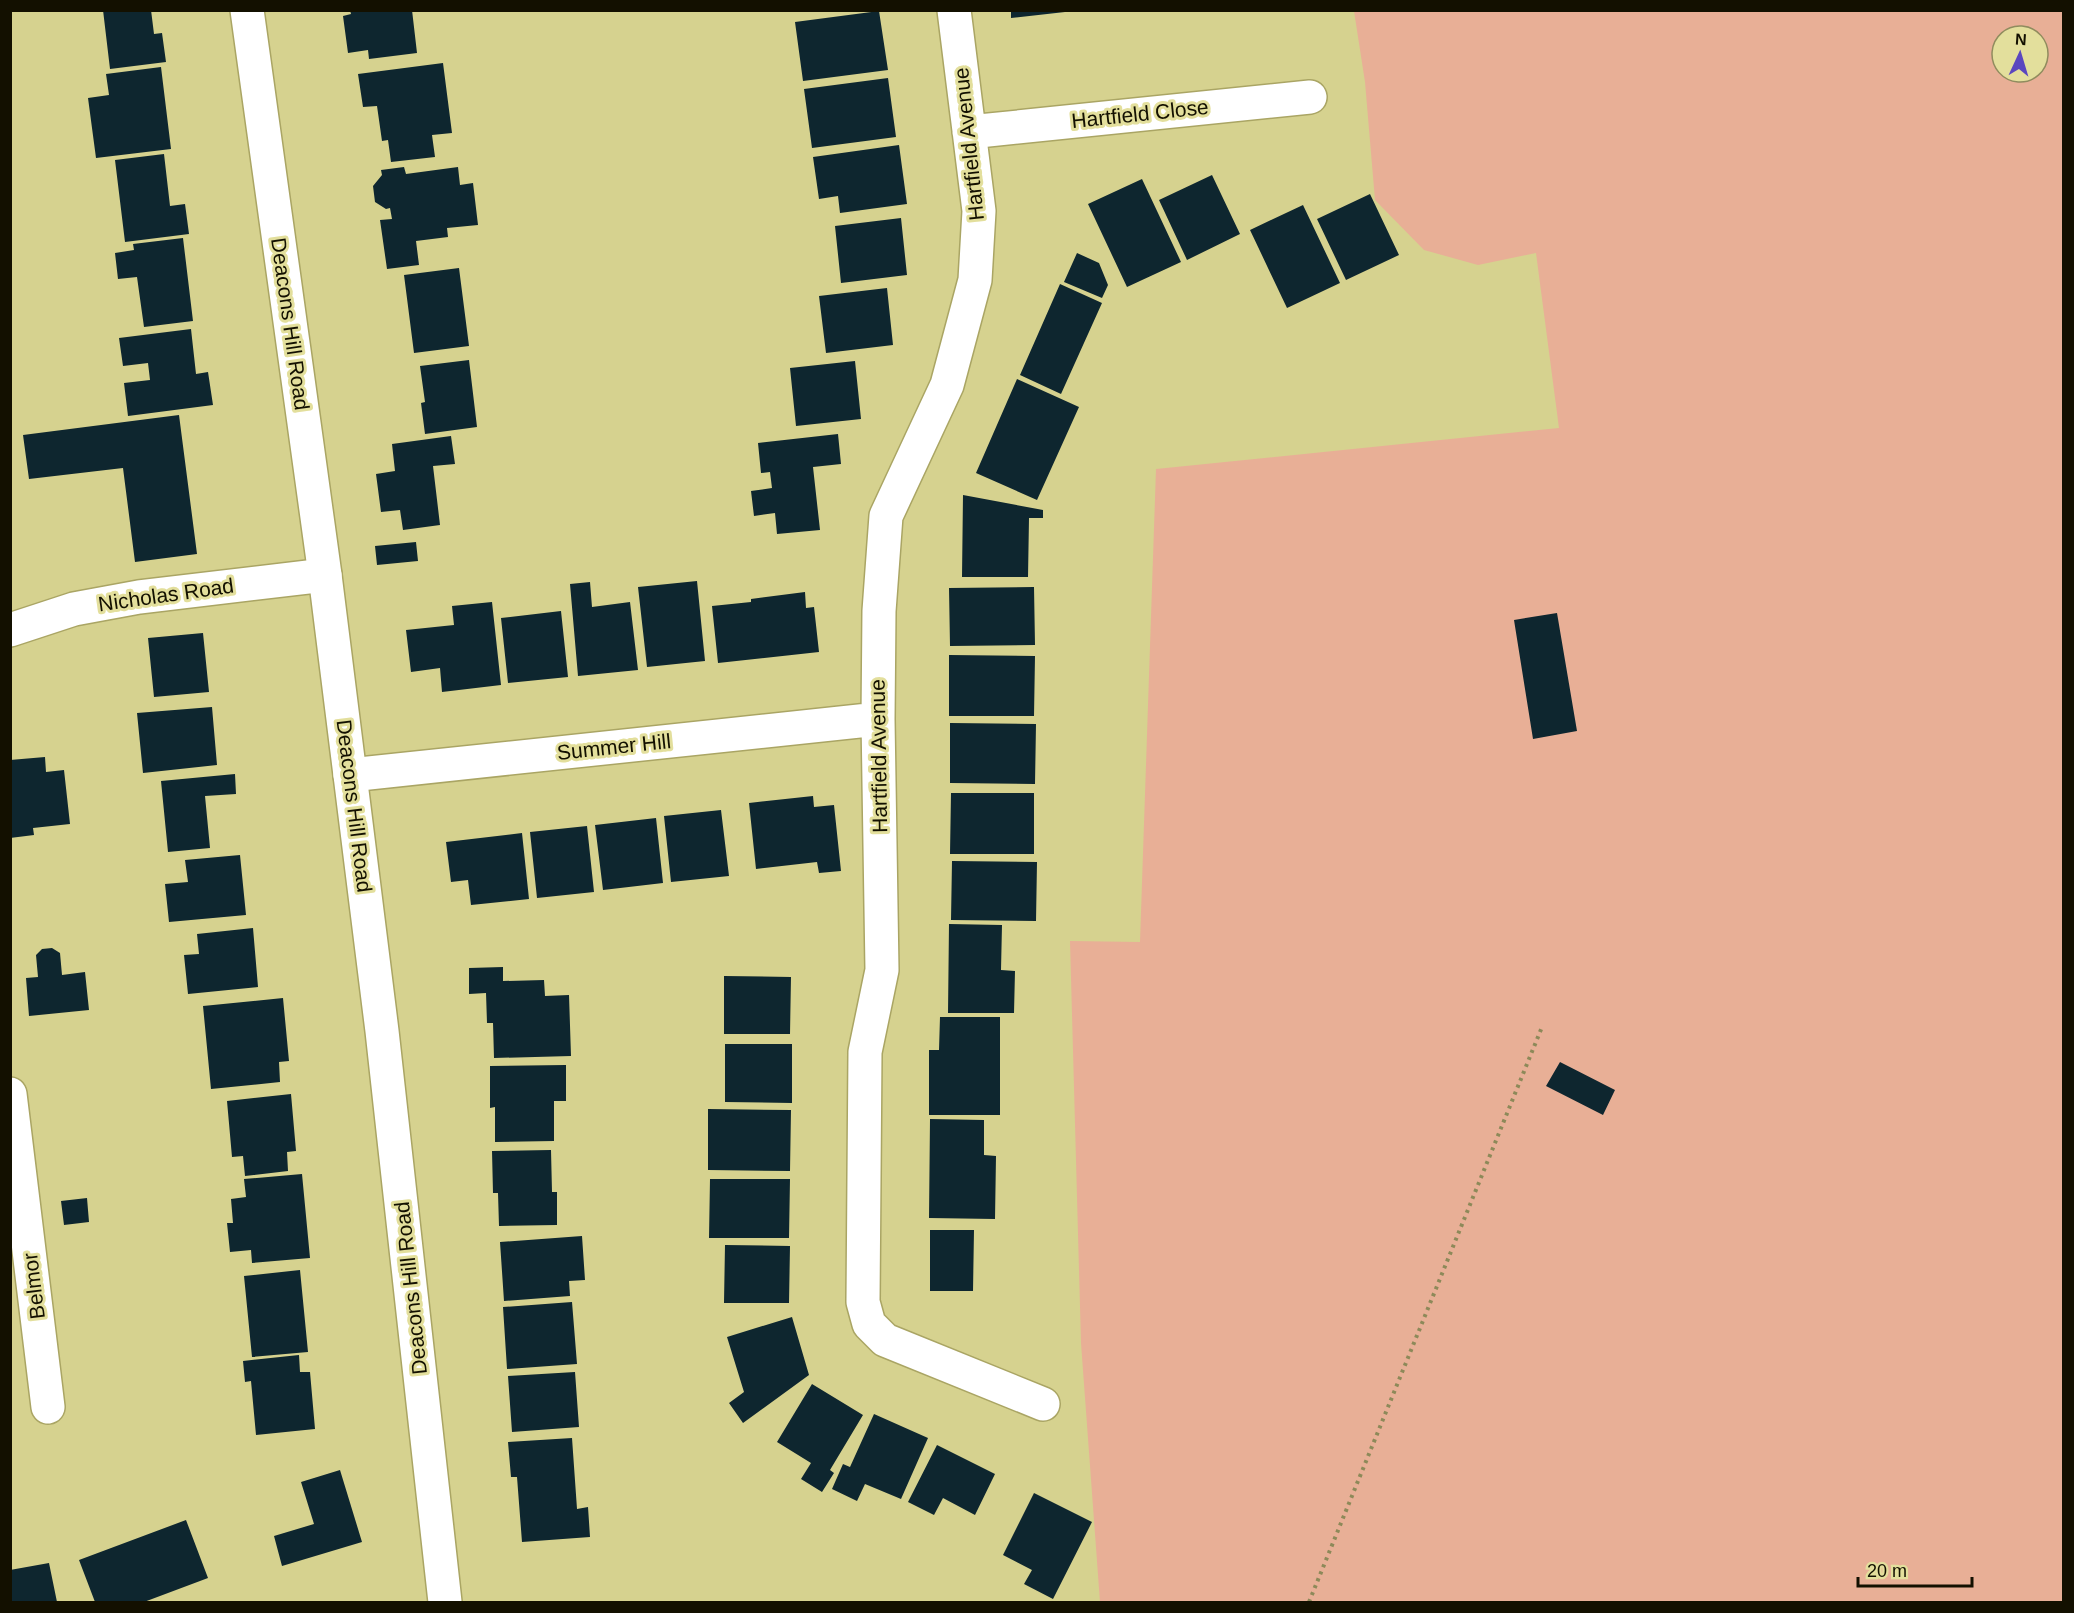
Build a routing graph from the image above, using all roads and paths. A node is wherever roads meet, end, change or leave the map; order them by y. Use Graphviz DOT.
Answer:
graph roads {
  1 [pos="247,10"];
  2 [pos="954,10"];
  3 [pos="1310,97"];
  4 [pos="969,132"];
  5 [pos="325,575"];
  6 [pos="10,630"];
  7 [pos="878,719"];
  8 [pos="350,775"];
  9 [pos="1542,1027"];
  10 [pos="10,1094"];
  11 [pos="1044,1404"];
  12 [pos="48,1407"];
  13 [pos="446,1602"];
  14 [pos="1309,1602"];
  1 -- 5 [label="street, Deacons Hill Road"];
  2 -- 4 [label="street, Hartfield Avenue"];
  3 -- 4 [label="street, Hartfield Close"];
  4 -- 7 [label="street, Hartfield Avenue"];
  5 -- 6 [label="street, Nicholas Road"];
  5 -- 8 [label="street, Deacons Hill Road"];
  7 -- 8 [label="street, Summer Hill"];
  7 -- 11 [label="street, Hartfield Avenue"];
  8 -- 13 [label="street, Deacons Hill Road"];
  9 -- 14 [label="path"];
  10 -- 12 [label="street, Belmor"];
}
